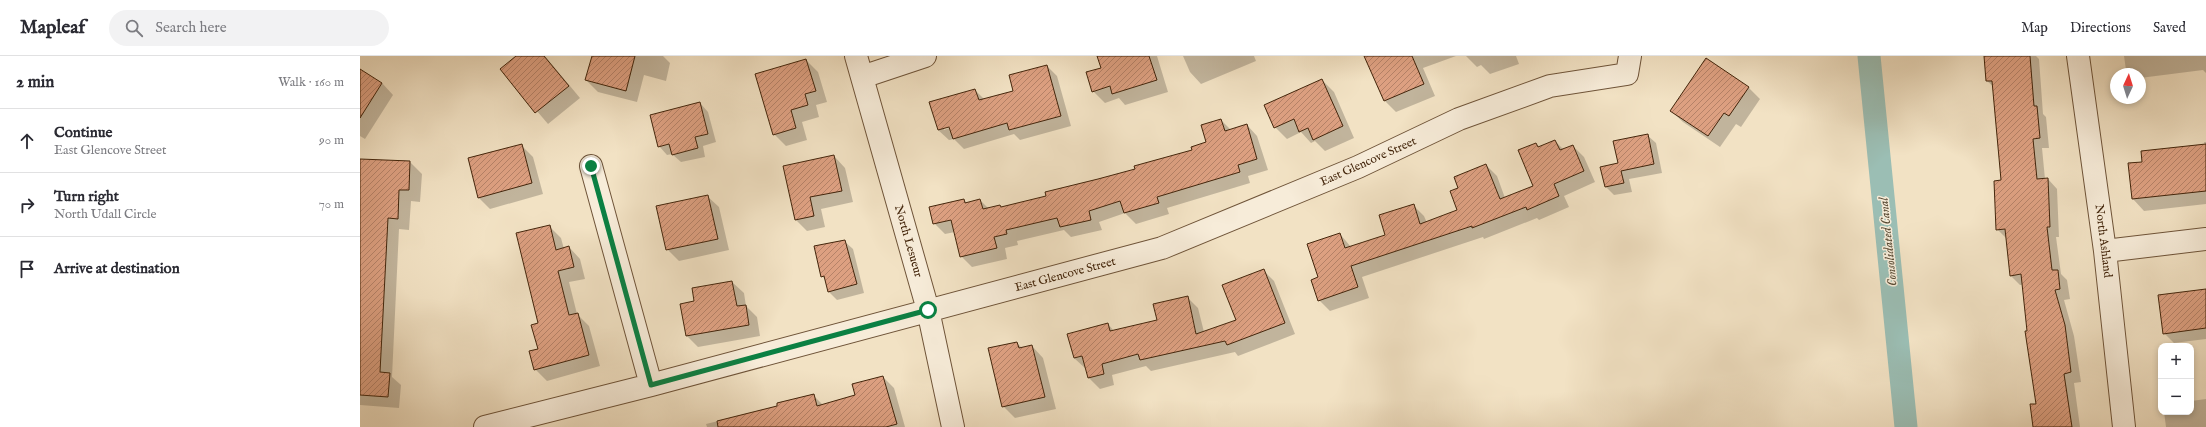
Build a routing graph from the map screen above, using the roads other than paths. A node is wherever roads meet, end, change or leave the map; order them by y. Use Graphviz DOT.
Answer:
graph roads {
  1 [pos="856,56"];
  2 [pos="925,56"];
  3 [pos="2078,56"];
  4 [pos="1629,65"];
  5 [pos="862,77"];
  6 [pos="591,166"];
  7 [pos="2206,239"];
  8 [pos="2106,251"];
  9 [pos="928,310"];
  10 [pos="651,385"];
  11 [pos="485,427"];
  12 [pos="953,427"];
  13 [pos="2124,427"];
  1 -- 5 [label="street, North Lesueur"];
  2 -- 5 [label="street"];
  3 -- 8 [label="street, North Ashland"];
  4 -- 9 [label="street, East Glencove Street"];
  5 -- 9 [label="street, North Lesueur"];
  6 -- 10 [label="street"];
  7 -- 8 [label="street"];
  8 -- 13 [label="street, North Ashland"];
  9 -- 10 [label="street, East Glencove Street"];
  9 -- 12 [label="street, North Lesueur"];
  10 -- 11 [label="street, East Glencove Street"];
}
